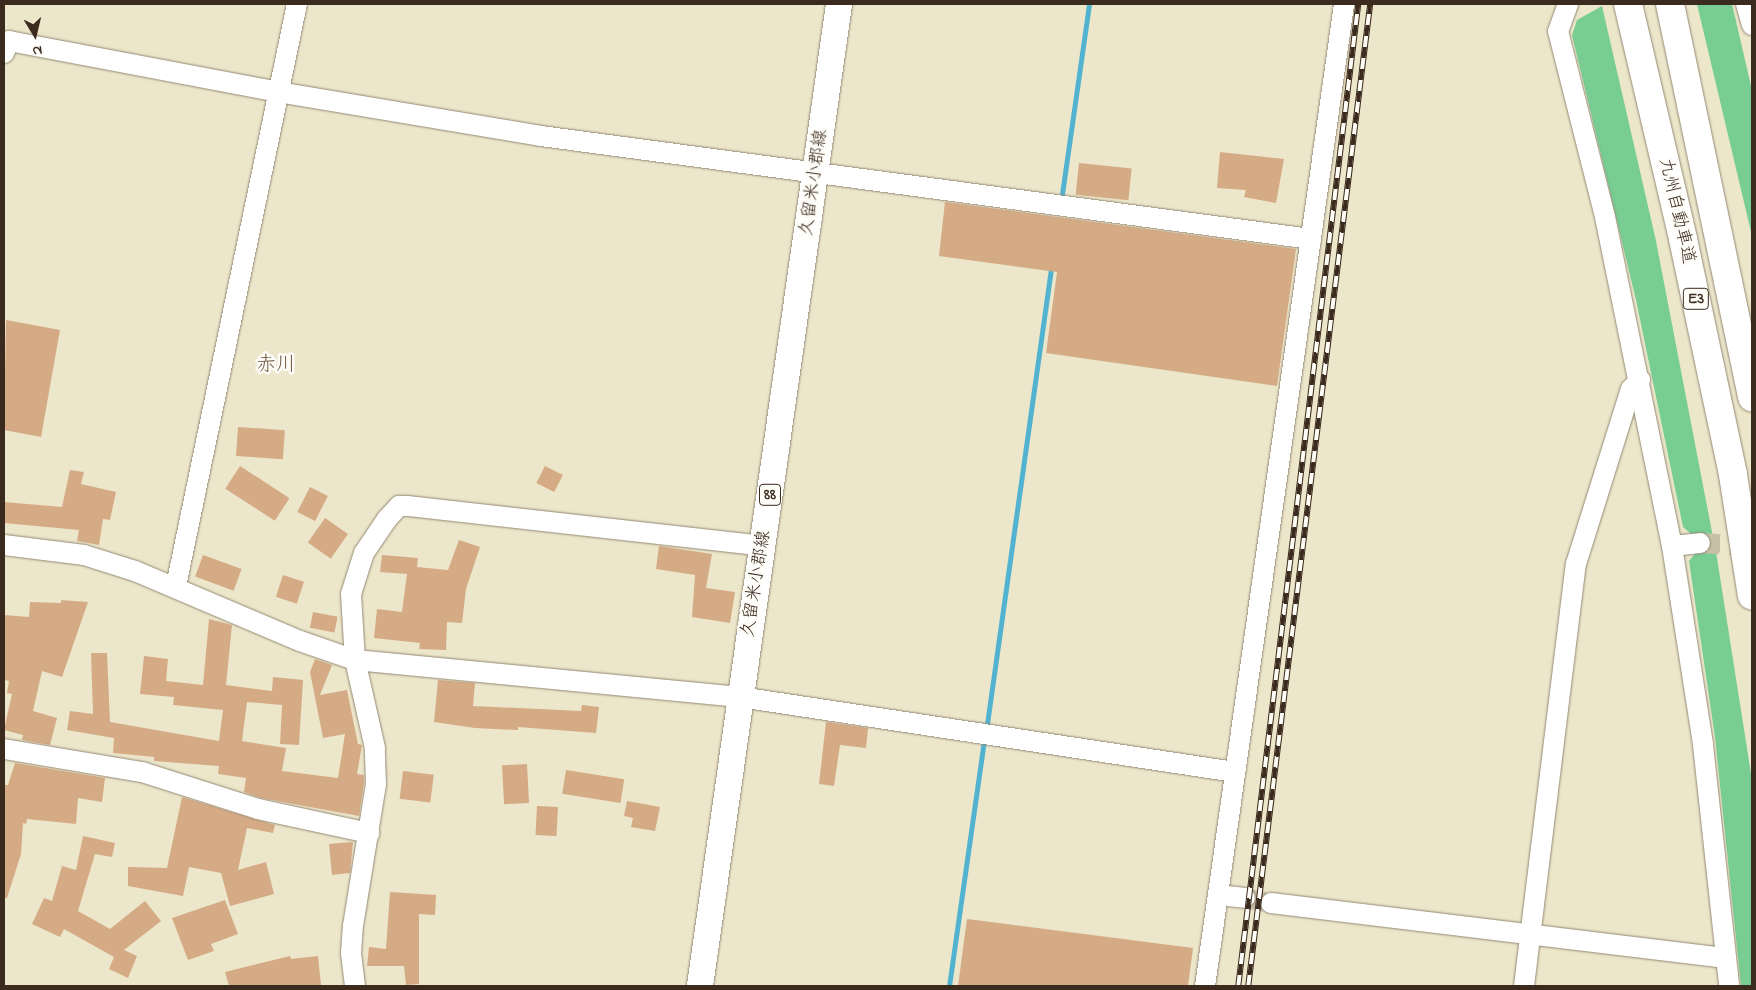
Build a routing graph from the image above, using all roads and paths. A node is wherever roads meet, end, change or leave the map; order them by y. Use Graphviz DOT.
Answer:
graph roads {
  1 [pos="296,4"];
  2 [pos="839,4"];
  3 [pos="1344,4"];
  4 [pos="1568,4"];
  5 [pos="1628,4"];
  6 [pos="1670,4"];
  7 [pos="1746,4"];
  8 [pos="1752,25"];
  9 [pos="4,53"];
  10 [pos="278,92"];
  11 [pos="817,172"];
  12 [pos="1311,239"];
  13 [pos="1640,380"];
  14 [pos="1752,398"];
  15 [pos="1700,543"];
  16 [pos="4,545"];
  17 [pos="763,546"];
  18 [pos="1672,546"];
  19 [pos="176,586"];
  20 [pos="1752,596"];
  21 [pos="356,660"];
  22 [pos="740,697"];
  23 [pos="4,749"];
  24 [pos="1235,772"];
  25 [pos="369,833"];
  26 [pos="1218,895"];
  27 [pos="1245,898"];
  28 [pos="1271,904"];
  29 [pos="1530,937"];
  30 [pos="1726,958"];
  31 [pos="355,986"];
  32 [pos="700,986"];
  33 [pos="1205,986"];
  34 [pos="1524,986"];
  35 [pos="1729,986"];
  1 -- 10 [label="street"];
  2 -- 11 [label="main road, 久留米小郡線 / 88"];
  3 -- 12 [label="street"];
  4 -- 13 [label="street"];
  5 -- 20 [label="highway, 九州自動車道 / E3"];
  6 -- 14 [label="highway, 九州自動車道 / E3"];
  7 -- 8 [label="street"];
  9 -- 10 [label="street"];
  10 -- 11 [label="street"];
  10 -- 19 [label="street"];
  11 -- 12 [label="street"];
  11 -- 17 [label="main road, 久留米小郡線 / 88"];
  12 -- 24 [label="street"];
  13 -- 18 [label="street"];
  13 -- 29 [label="street"];
  15 -- 18 [label="street"];
  16 -- 19 [label="street"];
  17 -- 21 [label="street"];
  17 -- 22 [label="main road, 久留米小郡線 / 88"];
  18 -- 30 [label="street"];
  19 -- 21 [label="street"];
  21 -- 22 [label="street"];
  21 -- 25 [label="street"];
  22 -- 24 [label="street"];
  22 -- 32 [label="main road, 久留米小郡線 / 88"];
  23 -- 25 [label="street"];
  24 -- 26 [label="street"];
  25 -- 31 [label="street"];
  26 -- 27 [label="street"];
  26 -- 33 [label="street"];
  28 -- 29 [label="street"];
  29 -- 30 [label="street"];
  29 -- 34 [label="street"];
  30 -- 35 [label="street"];
}
